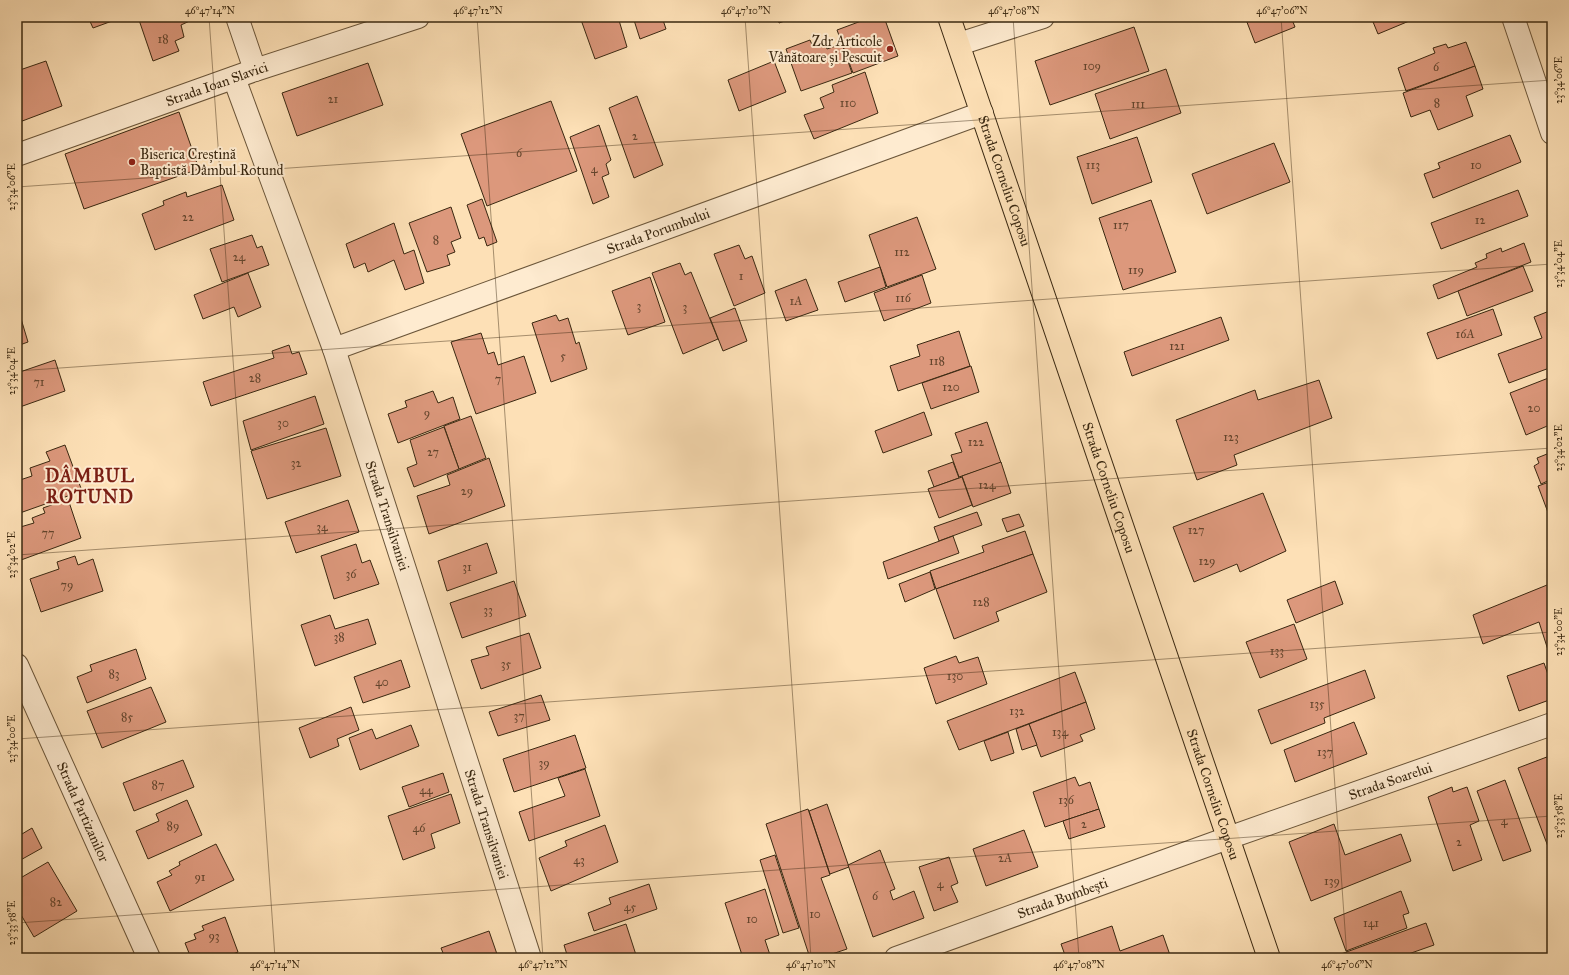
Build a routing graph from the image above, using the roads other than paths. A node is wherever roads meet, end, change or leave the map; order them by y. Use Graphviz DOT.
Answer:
graph roads {
  1 [pos="237,17"];
  2 [pos="418,17"];
  3 [pos="949,17"];
  4 [pos="1043,17"];
  5 [pos="1513,17"];
  6 [pos="959,44"];
  7 [pos="255,70"];
  8 [pos="234,78"];
  9 [pos="982,113"];
  10 [pos="1552,133"];
  11 [pos="17,155"];
  12 [pos="334,349"];
  13 [pos="17,665"];
  14 [pos="1552,724"];
  15 [pos="1228,838"];
  16 [pos="149,958"];
  17 [pos="530,958"];
  18 [pos="896,958"];
  19 [pos="1269,958"];
  1 -- 7 [label="street"];
  2 -- 7 [label="street, Strada Ioan Slavici"];
  3 -- 6 [label="main road, Strada Corneliu Coposu"];
  4 -- 6 [label="street"];
  5 -- 10 [label="street"];
  6 -- 9 [label="main road, Strada Corneliu Coposu"];
  7 -- 8 [label="street, Strada Ioan Slavici"];
  8 -- 11 [label="street, Strada Ioan Slavici"];
  8 -- 12 [label="street, Strada Transilvaniei"];
  9 -- 12 [label="street, Strada Porumbului"];
  9 -- 15 [label="main road, Strada Corneliu Coposu"];
  12 -- 17 [label="street, Strada Transilvaniei"];
  13 -- 16 [label="street, Strada Partizanilor"];
  14 -- 15 [label="street, Strada Soarelui"];
  15 -- 18 [label="street, Strada Bumbești"];
  15 -- 19 [label="main road, Strada Corneliu Coposu"];
}
